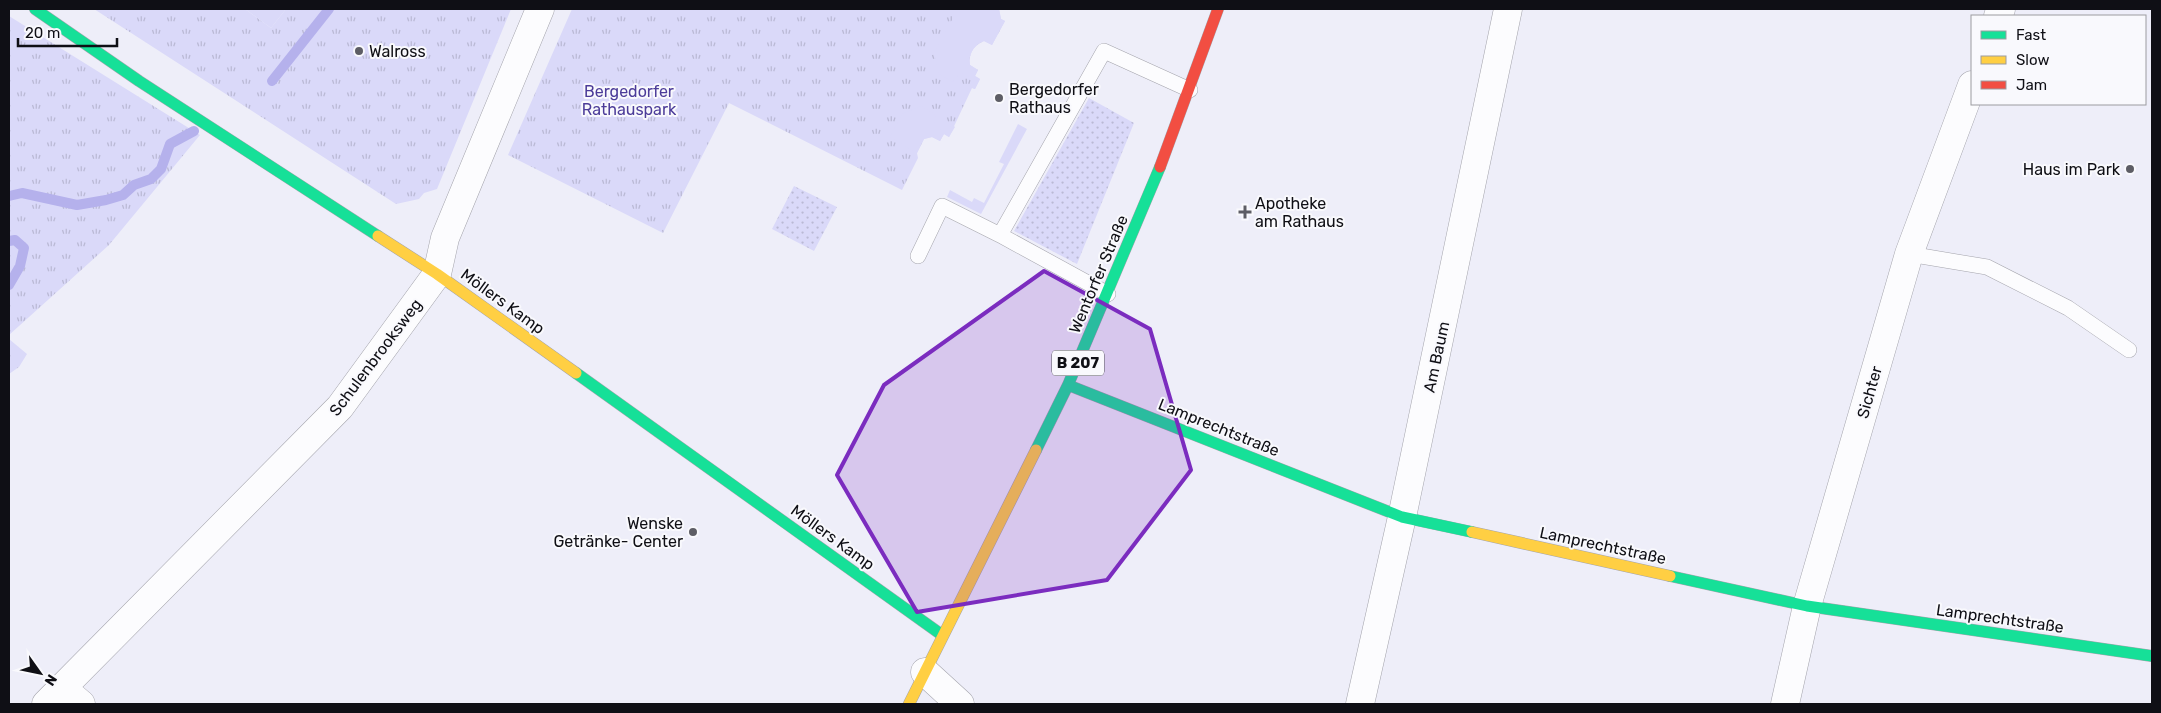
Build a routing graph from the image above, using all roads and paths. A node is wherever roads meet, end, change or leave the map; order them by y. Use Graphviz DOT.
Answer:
graph roads {
  1 [pos="35,9"];
  2 [pos="540,9"];
  3 [pos="1218,9"];
  4 [pos="1508,9"];
  5 [pos="1971,88"];
  6 [pos="1190,90"];
  7 [pos="1000,235"];
  8 [pos="1908,254"];
  9 [pos="918,256"];
  10 [pos="437,274"];
  11 [pos="1108,294"];
  12 [pos="2128,350"];
  13 [pos="1068,385"];
  14 [pos="1402,517"];
  15 [pos="1806,606"];
  16 [pos="942,635"];
  17 [pos="2152,656"];
  18 [pos="925,672"];
  19 [pos="63,699"];
  20 [pos="909,704"];
  21 [pos="960,704"];
  22 [pos="1360,704"];
  23 [pos="1785,704"];
  1 -- 10 [label="street, Möllers Kamp"];
  2 -- 10 [label="street, Schulenbrooksweg"];
  3 -- 6 [label="street, Wentorfer Straße / B 207"];
  4 -- 14 [label="street, Am Baum"];
  5 -- 8 [label="street, Sichter"];
  6 -- 7 [label="lane"];
  6 -- 11 [label="street, Wentorfer Straße / B 207"];
  7 -- 9 [label="lane"];
  7 -- 11 [label="lane"];
  8 -- 12 [label="lane"];
  8 -- 15 [label="street, Sichter"];
  10 -- 16 [label="street, Möllers Kamp"];
  10 -- 19 [label="street, Schulenbrooksweg"];
  11 -- 13 [label="street, Wentorfer Straße / B 207"];
  13 -- 14 [label="street, Lamprechtstraße"];
  13 -- 16 [label="street, Wentorfer Straße / B 207"];
  14 -- 15 [label="street, Lamprechtstraße"];
  14 -- 22 [label="street, Am Baum"];
  15 -- 17 [label="street, Lamprechtstraße"];
  15 -- 23 [label="street, Sichter"];
  16 -- 18 [label="street, Wentorfer Straße / B 207"];
  18 -- 20 [label="street, Wentorfer Straße / B 207"];
  18 -- 21 [label="street"];
}
